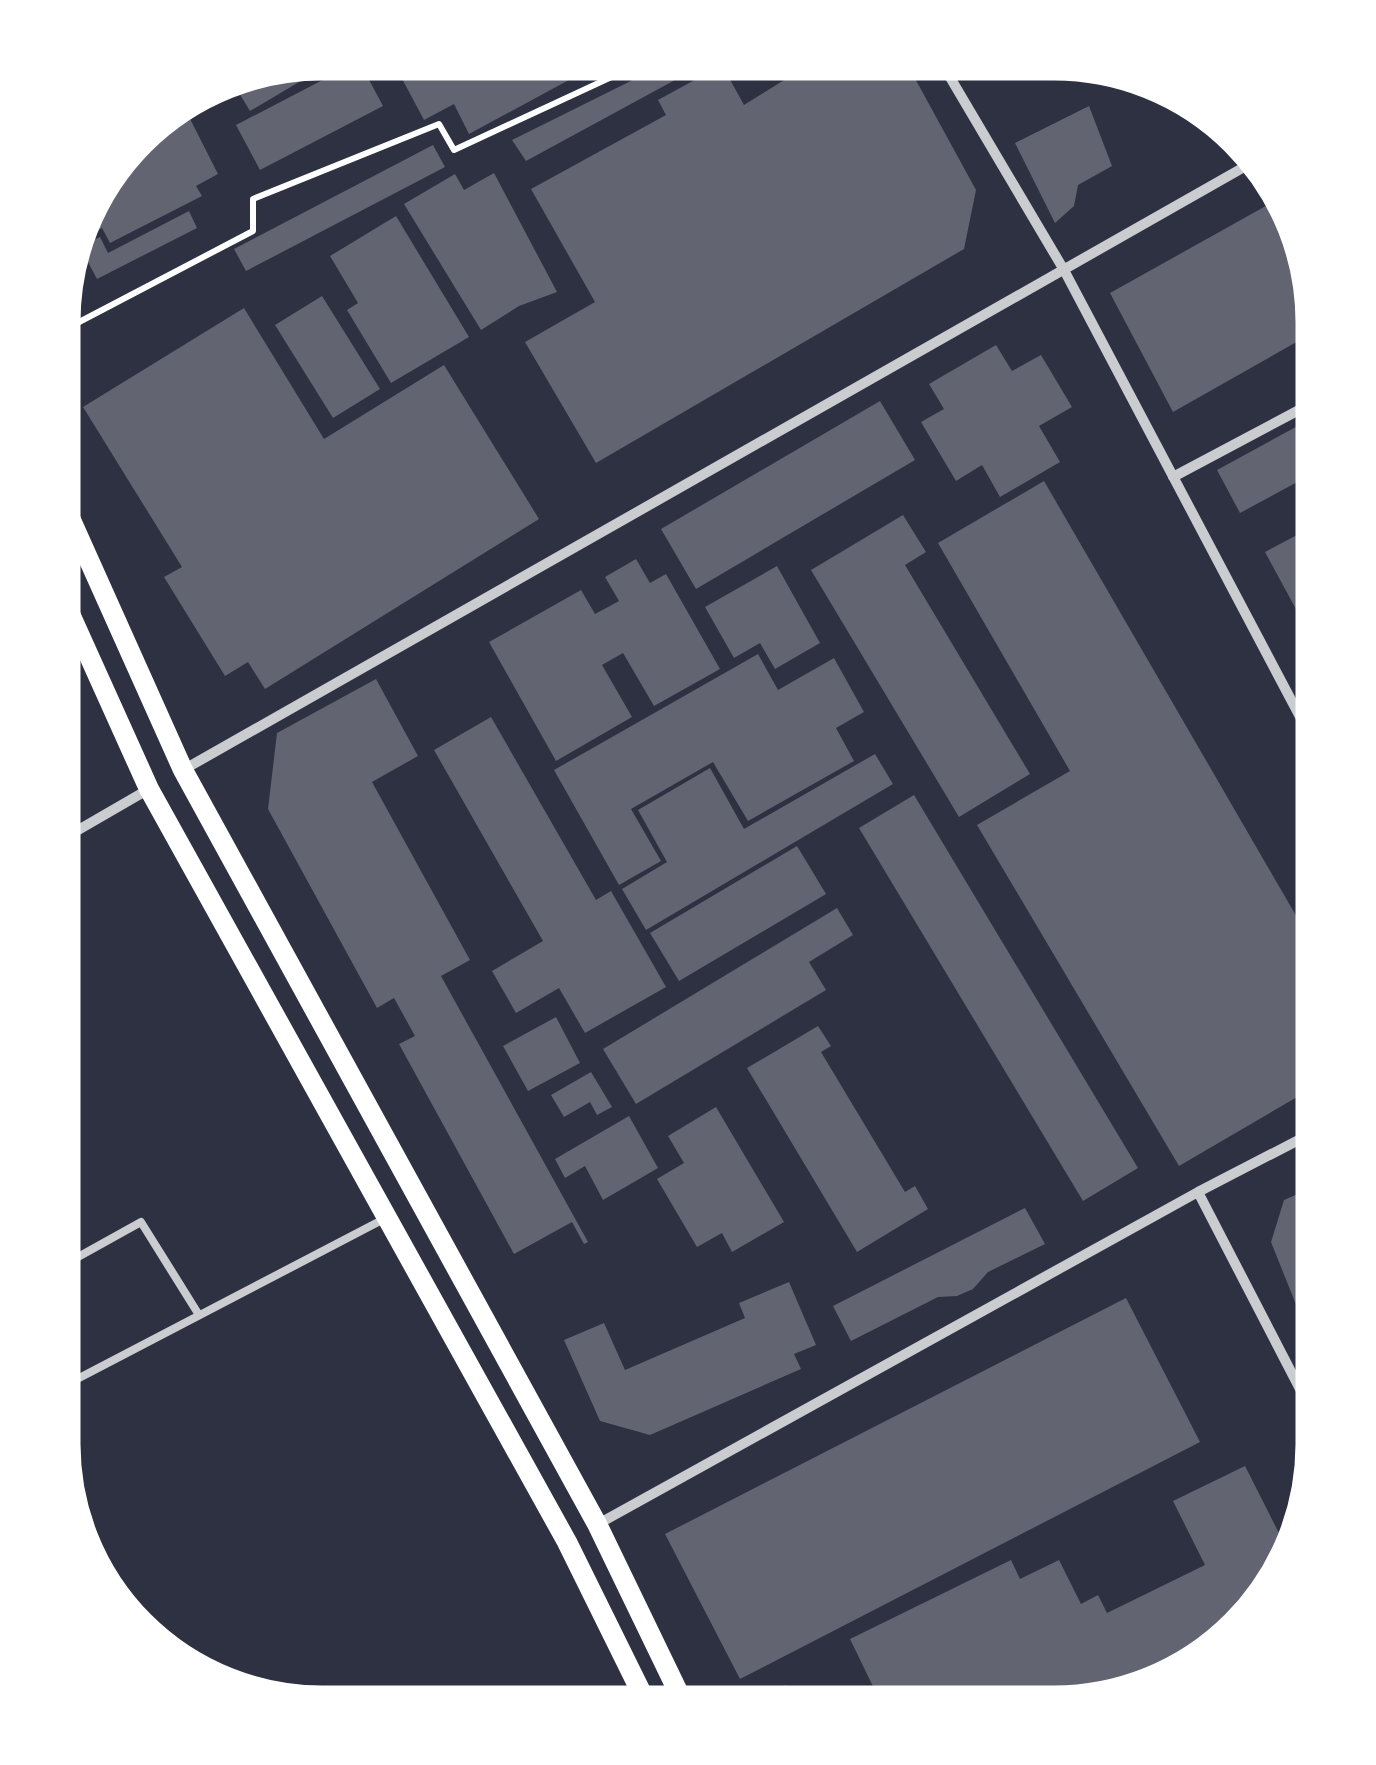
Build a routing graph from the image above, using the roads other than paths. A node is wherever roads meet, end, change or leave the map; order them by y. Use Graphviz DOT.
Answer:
graph roads {
  1 [pos="950,78"];
  2 [pos="1243,168"];
  3 [pos="1064,270"];
  4 [pos="1298,411"];
  5 [pos="1173,477"];
  6 [pos="78,536"];
  7 [pos="78,631"];
  8 [pos="1298,712"];
  9 [pos="182,770"];
  10 [pos="149,788"];
  11 [pos="78,830"];
  12 [pos="1298,1140"];
  13 [pos="1198,1192"];
  14 [pos="387,1217"];
  15 [pos="78,1257"];
  16 [pos="199,1316"];
  17 [pos="78,1379"];
  18 [pos="1298,1384"];
  19 [pos="597,1524"];
  20 [pos="640,1687"];
  21 [pos="676,1687"];
  1 -- 3 [label="street"];
  2 -- 3 [label="street"];
  3 -- 5 [label="street"];
  3 -- 9 [label="street"];
  4 -- 5 [label="street"];
  5 -- 8 [label="street"];
  6 -- 9 [label="main road"];
  7 -- 10 [label="main road"];
  9 -- 19 [label="main road"];
  10 -- 11 [label="street"];
  10 -- 14 [label="main road"];
  12 -- 13 [label="street"];
  13 -- 18 [label="street"];
  13 -- 19 [label="street"];
  14 -- 16 [label="lane"];
  14 -- 20 [label="main road"];
  15 -- 16 [label="lane"];
  16 -- 17 [label="lane"];
  19 -- 21 [label="main road"];
}
